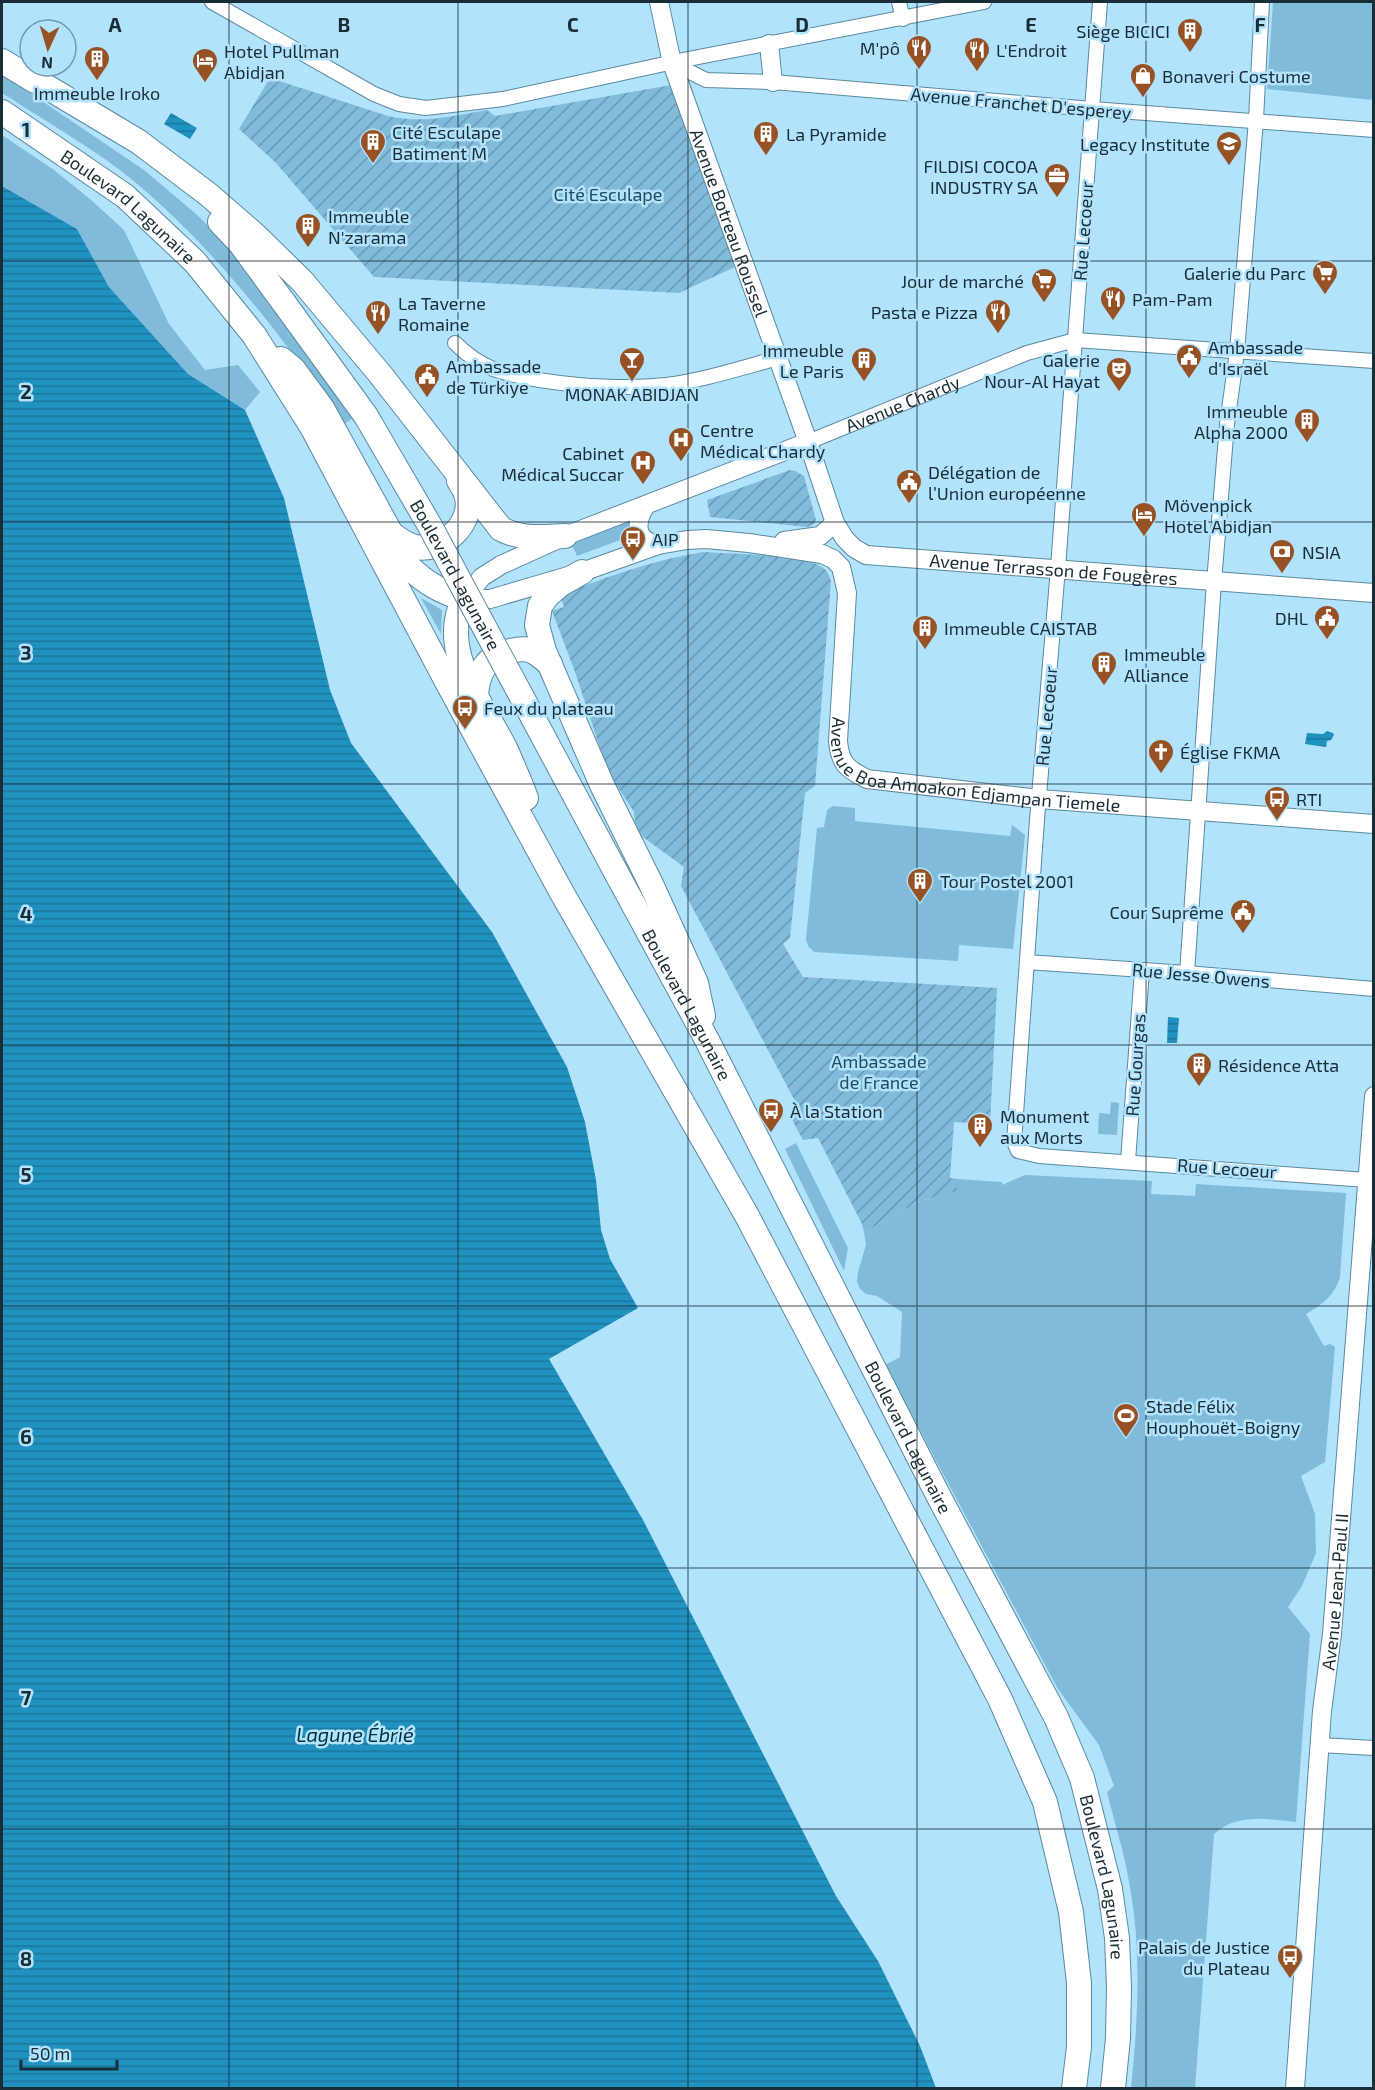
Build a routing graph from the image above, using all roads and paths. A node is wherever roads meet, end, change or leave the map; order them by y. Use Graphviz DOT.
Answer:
graph roads {
  1 [pos="212,2"];
  2 [pos="660,2"];
  3 [pos="899,2"];
  4 [pos="984,2"];
  5 [pos="1100,2"];
  6 [pos="1262,2"];
  7 [pos="903,19"];
  8 [pos="769,44"];
  9 [pos="672,63"];
  10 [pos="12,66"];
  11 [pos="773,82"];
  12 [pos="1092,109"];
  13 [pos="2,112"];
  14 [pos="1256,120"];
  15 [pos="1374,130"];
  16 [pos="254,336"];
  17 [pos="1075,340"];
  18 [pos="455,343"];
  19 [pos="1237,352"];
  20 [pos="778,358"];
  21 [pos="1374,361"];
  22 [pos="808,442"];
  23 [pos="450,466"];
  24 [pos="646,505"];
  25 [pos="835,523"];
  26 [pos="388,531"];
  27 [pos="565,536"];
  28 [pos="749,543"];
  29 [pos="658,545"];
  30 [pos="866,555"];
  31 [pos="1059,568"];
  32 [pos="582,572"];
  33 [pos="1214,582"];
  34 [pos="848,593"];
  35 [pos="1374,593"];
  36 [pos="464,599"];
  37 [pos="550,664"];
  38 [pos="476,696"];
  39 [pos="1039,799"];
  40 [pos="1198,811"];
  41 [pos="1374,824"];
  42 [pos="562,892"];
  43 [pos="1027,962"];
  44 [pos="1142,970"];
  45 [pos="1187,973"];
  46 [pos="1374,989"];
  47 [pos="707,1040"];
  48 [pos="1374,1096"];
  49 [pos="1128,1161"];
  50 [pos="1367,1180"];
  51 [pos="1367,1286"];
  52 [pos="1320,1744"];
  53 [pos="1374,1748"];
  54 [pos="1074,2088"];
  55 [pos="1113,2088"];
  56 [pos="1295,2088"];
  1 -- 9 [label="street"];
  2 -- 9 [label="street, Avenue Botreau Roussel"];
  3 -- 7 [label="street"];
  4 -- 7 [label="street"];
  5 -- 12 [label="street, Rue Lecoeur"];
  6 -- 14 [label="street"];
  7 -- 8 [label="street"];
  8 -- 9 [label="street"];
  8 -- 11 [label="street"];
  9 -- 11 [label="street, Avenue Franchet D'esperey"];
  9 -- 20 [label="street, Avenue Botreau Roussel"];
  10 -- 23 [label="highway"];
  10 -- 47 [label="highway, Boulevard Lagunaire, bridge"];
  11 -- 12 [label="street, Avenue Franchet D'esperey"];
  12 -- 14 [label="street, Avenue Franchet D'esperey"];
  12 -- 17 [label="street, Rue Lecoeur"];
  13 -- 16 [label="highway, Boulevard Lagunaire"];
  14 -- 15 [label="street, Avenue Franchet D'esperey"];
  14 -- 19 [label="street"];
  16 -- 26 [label="highway"];
  16 -- 42 [label="highway, Boulevard Lagunaire"];
  17 -- 19 [label="street, Avenue Chardy"];
  17 -- 22 [label="street, Avenue Chardy"];
  17 -- 31 [label="street, Rue Lecoeur"];
  18 -- 20 [label="street"];
  19 -- 21 [label="street, Avenue Chardy"];
  19 -- 33 [label="street"];
  20 -- 22 [label="street, Avenue Botreau Roussel"];
  22 -- 24 [label="street, Avenue Chardy"];
  22 -- 25 [label="street"];
  23 -- 26 [label="highway"];
  23 -- 27 [label="highway"];
  24 -- 27 [label="street, Avenue Chardy"];
  24 -- 29 [label="street"];
  25 -- 28 [label="street"];
  25 -- 30 [label="street"];
  26 -- 36 [label="highway"];
  27 -- 36 [label="street, Avenue Chardy"];
  28 -- 29 [label="street, Avenue Boa Amoakon Edjampan Tiemele"];
  28 -- 34 [label="street, Avenue Boa Amoakon Edjampan Tiemele"];
  29 -- 32 [label="street, Avenue Boa Amoakon Edjampan Tiemele"];
  30 -- 31 [label="street, Avenue Terrasson de Fougères"];
  30 -- 34 [label="street"];
  31 -- 33 [label="street, Avenue Terrasson de Fougères"];
  31 -- 39 [label="street, Rue Lecoeur"];
  32 -- 36 [label="street, Avenue Boa Amoakon Edjampan Tiemele"];
  32 -- 37 [label="highway"];
  33 -- 35 [label="street, Avenue Terrasson de Fougères"];
  33 -- 40 [label="street"];
  34 -- 39 [label="street, Avenue Boa Amoakon Edjampan Tiemele"];
  36 -- 38 [label="highway"];
  37 -- 38 [label="highway"];
  37 -- 47 [label="highway"];
  38 -- 42 [label="highway"];
  39 -- 40 [label="street, Avenue Boa Amoakon Edjampan Tiemele"];
  39 -- 43 [label="street, Rue Lecoeur"];
  40 -- 41 [label="street, Avenue Boa Amoakon Edjampan Tiemele"];
  40 -- 45 [label="street"];
  42 -- 54 [label="highway, Boulevard Lagunaire"];
  43 -- 44 [label="street, Rue Jesse Owens"];
  43 -- 49 [label="street, Rue Lecoeur"];
  44 -- 45 [label="street, Rue Jesse Owens"];
  44 -- 49 [label="street, Rue Gourgas"];
  45 -- 46 [label="street, Rue Jesse Owens"];
  47 -- 55 [label="highway, Boulevard Lagunaire"];
  48 -- 50 [label="street, Avenue Jean-Paul II"];
  49 -- 50 [label="street, Rue Lecoeur"];
  50 -- 51 [label="street, Avenue Jean-Paul II"];
  51 -- 52 [label="street, Avenue Jean-Paul II"];
  52 -- 53 [label="street"];
  52 -- 56 [label="street, Avenue Jean-Paul II"];
}
